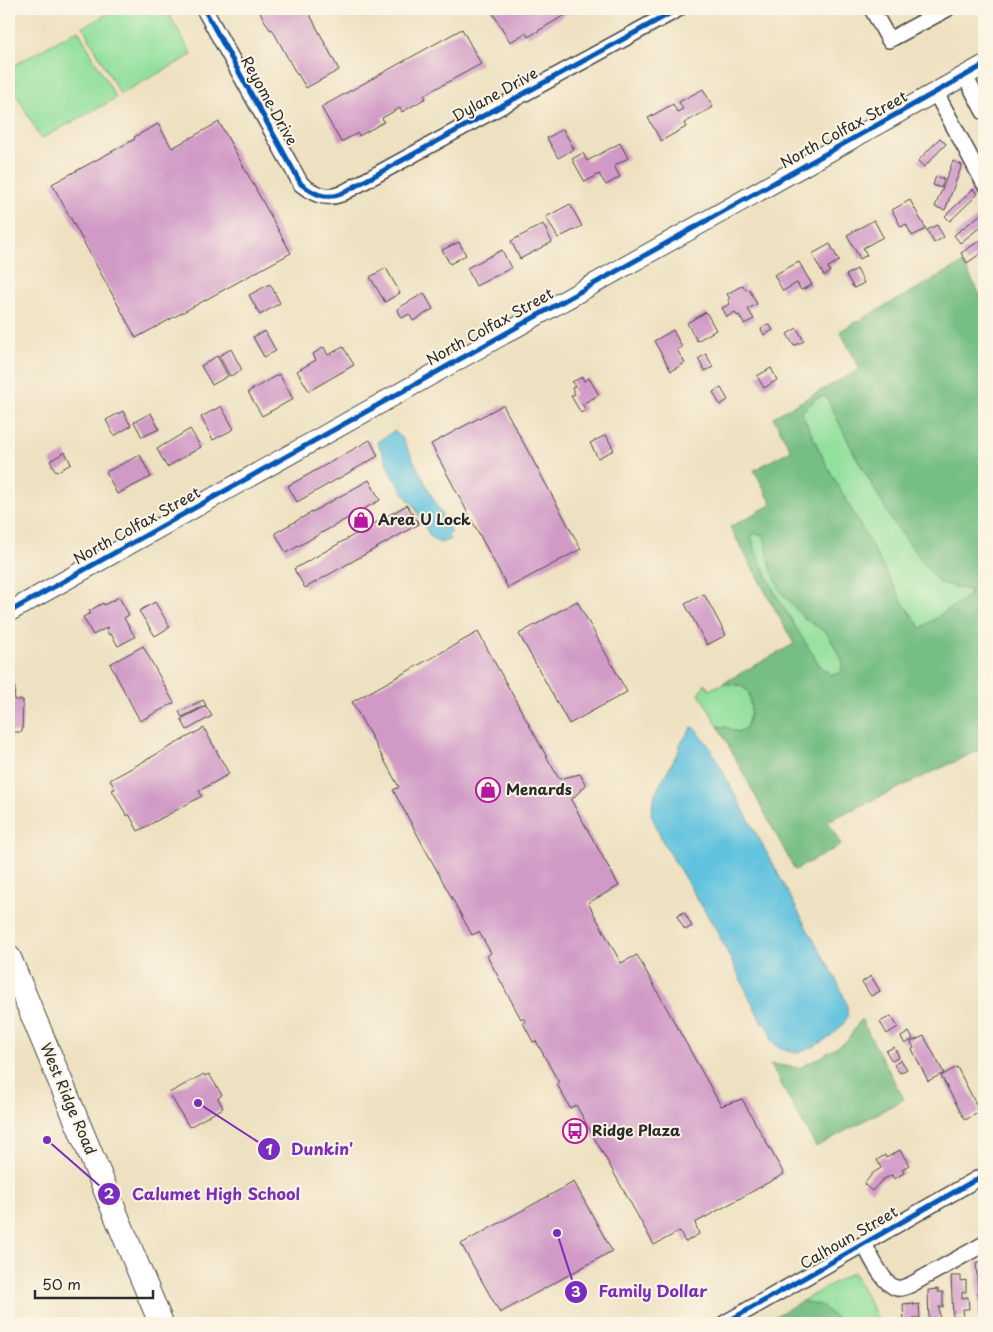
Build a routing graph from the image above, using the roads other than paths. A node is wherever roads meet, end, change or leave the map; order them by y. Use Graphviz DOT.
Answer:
graph roads {
  1 [pos="204,9"];
  2 [pos="678,9"];
  3 [pos="872,9"];
  4 [pos="947,9"];
  5 [pos="984,65"];
  6 [pos="965,76"];
  7 [pos="936,92"];
  8 [pos="984,112"];
  9 [pos="984,183"];
  10 [pos="322,196"];
  11 [pos="9,612"];
  12 [pos="9,958"];
  13 [pos="984,1175"];
  14 [pos="864,1244"];
  15 [pos="984,1244"];
  16 [pos="161,1323"];
  17 [pos="725,1323"];
  1 -- 10 [label="street, Reyome Drive"];
  2 -- 10 [label="street, Dylane Drive"];
  3 -- 4 [label="street"];
  5 -- 6 [label="street, North Colfax Street"];
  6 -- 7 [label="street, North Colfax Street"];
  6 -- 8 [label="street"];
  7 -- 9 [label="street"];
  7 -- 11 [label="street, North Colfax Street"];
  12 -- 16 [label="main road, West Ridge Road"];
  13 -- 14 [label="street, Calhoun Street"];
  14 -- 15 [label="street"];
  14 -- 17 [label="street, Calhoun Street"];
}
